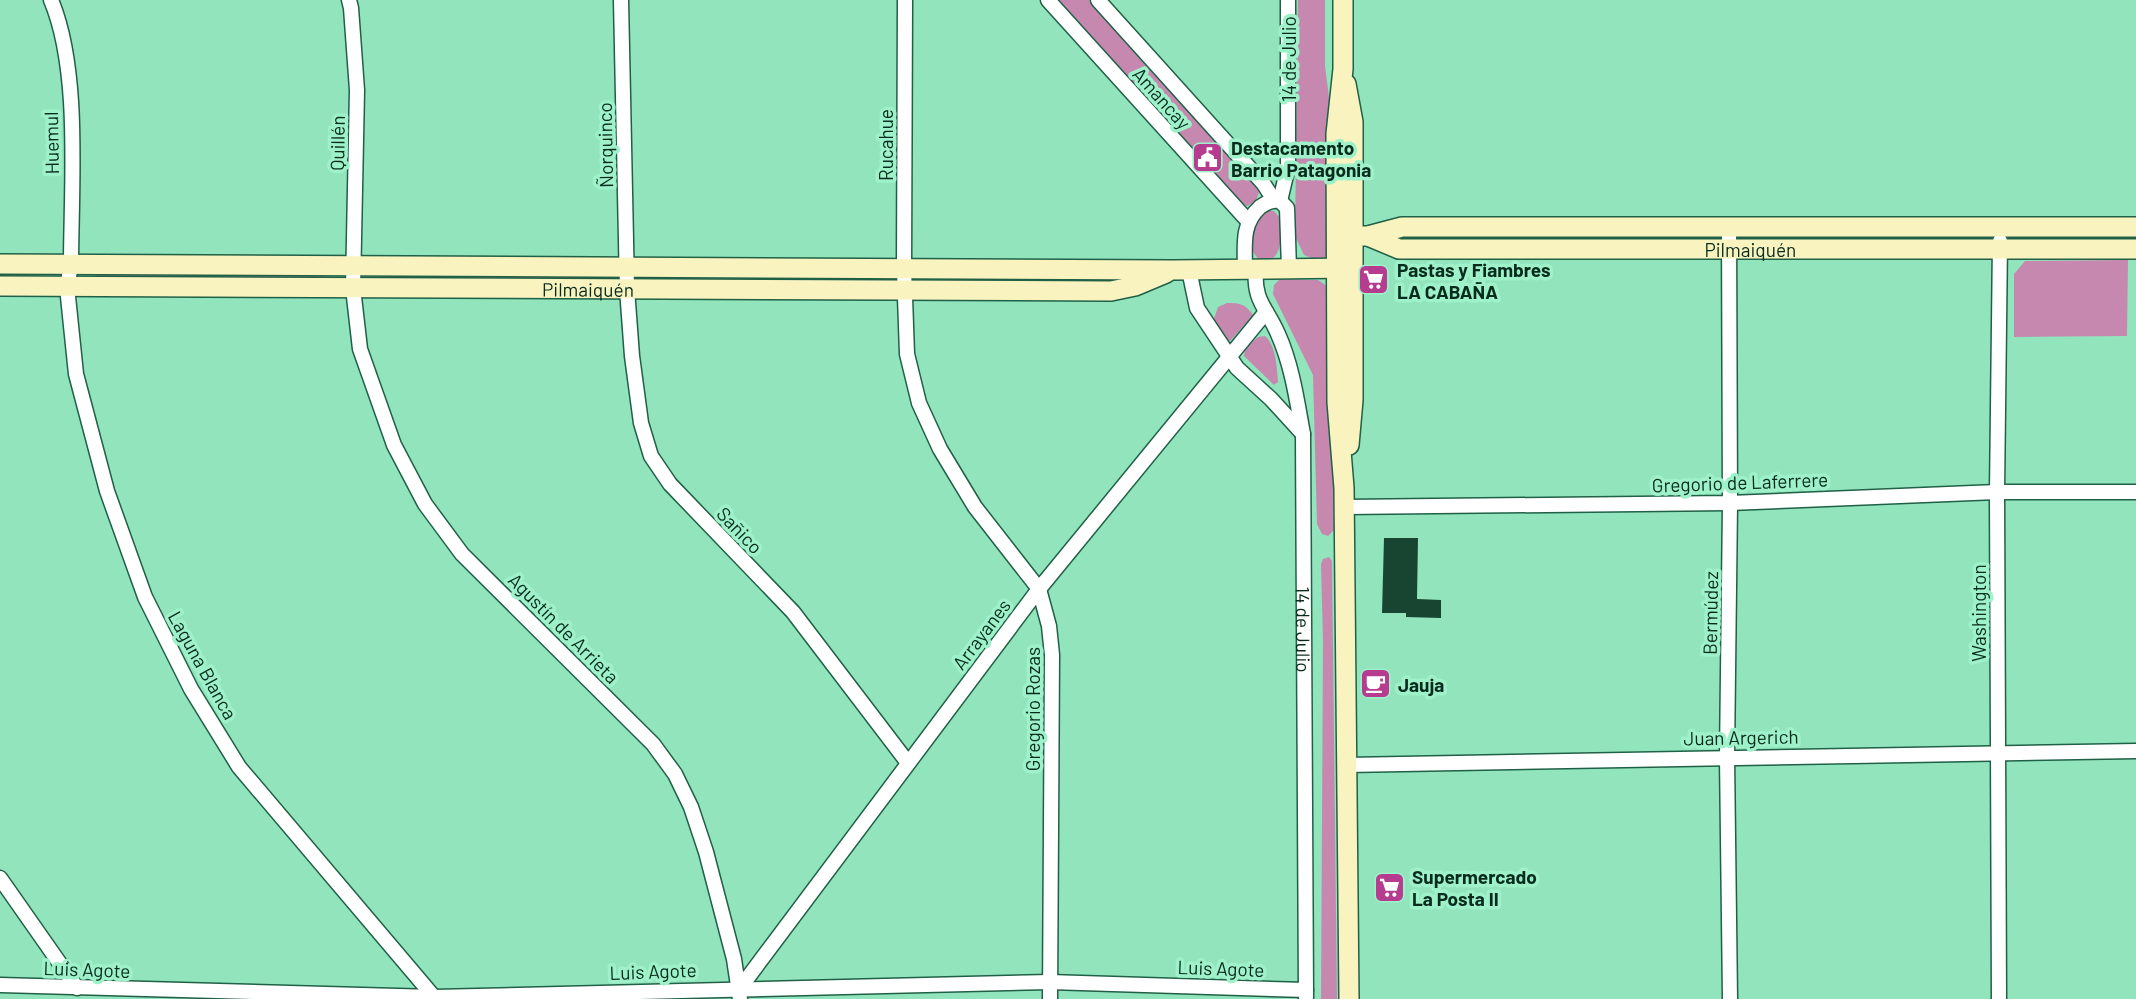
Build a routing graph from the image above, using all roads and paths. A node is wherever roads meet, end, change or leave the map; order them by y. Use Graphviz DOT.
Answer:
graph roads {
  1 [pos="51,0"];
  2 [pos="349,0"];
  3 [pos="621,0"];
  4 [pos="905,0"];
  5 [pos="1048,0"];
  6 [pos="1098,0"];
  7 [pos="1288,0"];
  8 [pos="1343,0"];
  9 [pos="1277,200"];
  10 [pos="1248,221"];
  11 [pos="1730,227"];
  12 [pos="2000,227"];
  13 [pos="2136,227"];
  14 [pos="1352,236"];
  15 [pos="1728,249"];
  16 [pos="2000,249"];
  17 [pos="2136,249"];
  18 [pos="0,264"];
  19 [pos="71,264"];
  20 [pos="353,266"];
  21 [pos="627,267"];
  22 [pos="904,269"];
  23 [pos="1250,269"];
  24 [pos="1289,269"];
  25 [pos="1344,269"];
  26 [pos="1181,270"];
  27 [pos="0,286"];
  28 [pos="67,287"];
  29 [pos="354,288"];
  30 [pos="628,289"];
  31 [pos="905,290"];
  32 [pos="1266,312"];
  33 [pos="1228,356"];
  34 [pos="1303,434"];
  35 [pos="1997,492"];
  36 [pos="2136,492"];
  37 [pos="1345,498"];
  38 [pos="1730,503"];
  39 [pos="1039,589"];
  40 [pos="2136,751"];
  41 [pos="1998,753"];
  42 [pos="1727,757"];
  43 [pos="908,763"];
  44 [pos="1347,765"];
  45 [pos="0,878"];
  46 [pos="1049,982"];
  47 [pos="0,985"];
  48 [pos="77,988"];
  49 [pos="740,994"];
  50 [pos="1306,995"];
  51 [pos="434,997"];
  52 [pos="1050,999"];
  53 [pos="1349,999"];
  54 [pos="1730,999"];
  55 [pos="1999,999"];
  1 -- 19 [label="street, Huemul"];
  2 -- 20 [label="street, Quillén"];
  3 -- 21 [label="street, Ñorquinco"];
  4 -- 22 [label="street, Rucahue"];
  5 -- 10 [label="street, Amancay"];
  6 -- 9 [label="street, Amancay"];
  7 -- 9 [label="street, 14 de Julio"];
  8 -- 14 [label="main road"];
  9 -- 10 [label="street"];
  9 -- 24 [label="street"];
  10 -- 23 [label="street, 14 de Julio"];
  11 -- 12 [label="main road, Pilmaiquén"];
  11 -- 14 [label="main road, Pilmaiquén"];
  11 -- 15 [label="street, Bermúdez"];
  12 -- 13 [label="main road, Pilmaiquén"];
  12 -- 16 [label="street, Washington"];
  14 -- 15 [label="main road, Pilmaiquén"];
  14 -- 25 [label="main road"];
  15 -- 16 [label="main road, Pilmaiquén"];
  15 -- 38 [label="street, Bermúdez"];
  16 -- 17 [label="main road, Pilmaiquén"];
  16 -- 35 [label="street, Washington"];
  18 -- 19 [label="main road, Pilmaiquén"];
  19 -- 20 [label="main road, Pilmaiquén"];
  19 -- 28 [label="street, Huemul"];
  20 -- 21 [label="main road, Pilmaiquén"];
  20 -- 29 [label="street, Quillén"];
  21 -- 22 [label="main road, Pilmaiquén"];
  21 -- 30 [label="street, Ñorquinco"];
  22 -- 26 [label="main road, Pilmaiquén"];
  22 -- 31 [label="street, Rucahue"];
  23 -- 24 [label="main road, Pilmaiquén"];
  23 -- 26 [label="main road, Pilmaiquén"];
  23 -- 32 [label="street, 14 de Julio"];
  24 -- 25 [label="main road, Pilmaiquén"];
  25 -- 37 [label="main road"];
  26 -- 31 [label="main road, Pilmaiquén"];
  26 -- 33 [label="street"];
  27 -- 28 [label="main road, Pilmaiquén"];
  28 -- 29 [label="main road, Pilmaiquén"];
  28 -- 51 [label="street, Laguna Blanca"];
  29 -- 30 [label="main road, Pilmaiquén"];
  29 -- 49 [label="street, Agustín de Arrieta"];
  30 -- 31 [label="main road, Pilmaiquén"];
  30 -- 43 [label="street, Sañico"];
  31 -- 39 [label="street, Gregorio Rozas"];
  32 -- 33 [label="street, Arrayanes"];
  32 -- 34 [label="street, 14 de Julio"];
  33 -- 34 [label="street"];
  33 -- 39 [label="street, Arrayanes"];
  34 -- 50 [label="street, 14 de Julio"];
  35 -- 36 [label="street, Gregorio de Laferrere"];
  35 -- 38 [label="street, Gregorio de Laferrere"];
  35 -- 41 [label="street, Washington"];
  37 -- 38 [label="street, Gregorio de Laferrere"];
  37 -- 44 [label="main road"];
  38 -- 42 [label="street, Bermúdez"];
  39 -- 43 [label="street, Arrayanes"];
  39 -- 46 [label="street, Gregorio Rozas"];
  40 -- 41 [label="street, Juan Argerich"];
  41 -- 42 [label="street, Juan Argerich"];
  41 -- 55 [label="street, Washington"];
  42 -- 44 [label="street, Juan Argerich"];
  42 -- 54 [label="street, Bermúdez"];
  43 -- 49 [label="street, Arrayanes"];
  44 -- 53 [label="main road"];
  45 -- 48 [label="street"];
  46 -- 49 [label="street, Luis Agote"];
  46 -- 50 [label="street, Luis Agote"];
  46 -- 52 [label="street, Gregorio Rozas"];
  47 -- 48 [label="street, Luis Agote"];
  48 -- 51 [label="street, Luis Agote"];
  49 -- 51 [label="street, Luis Agote"];
}
